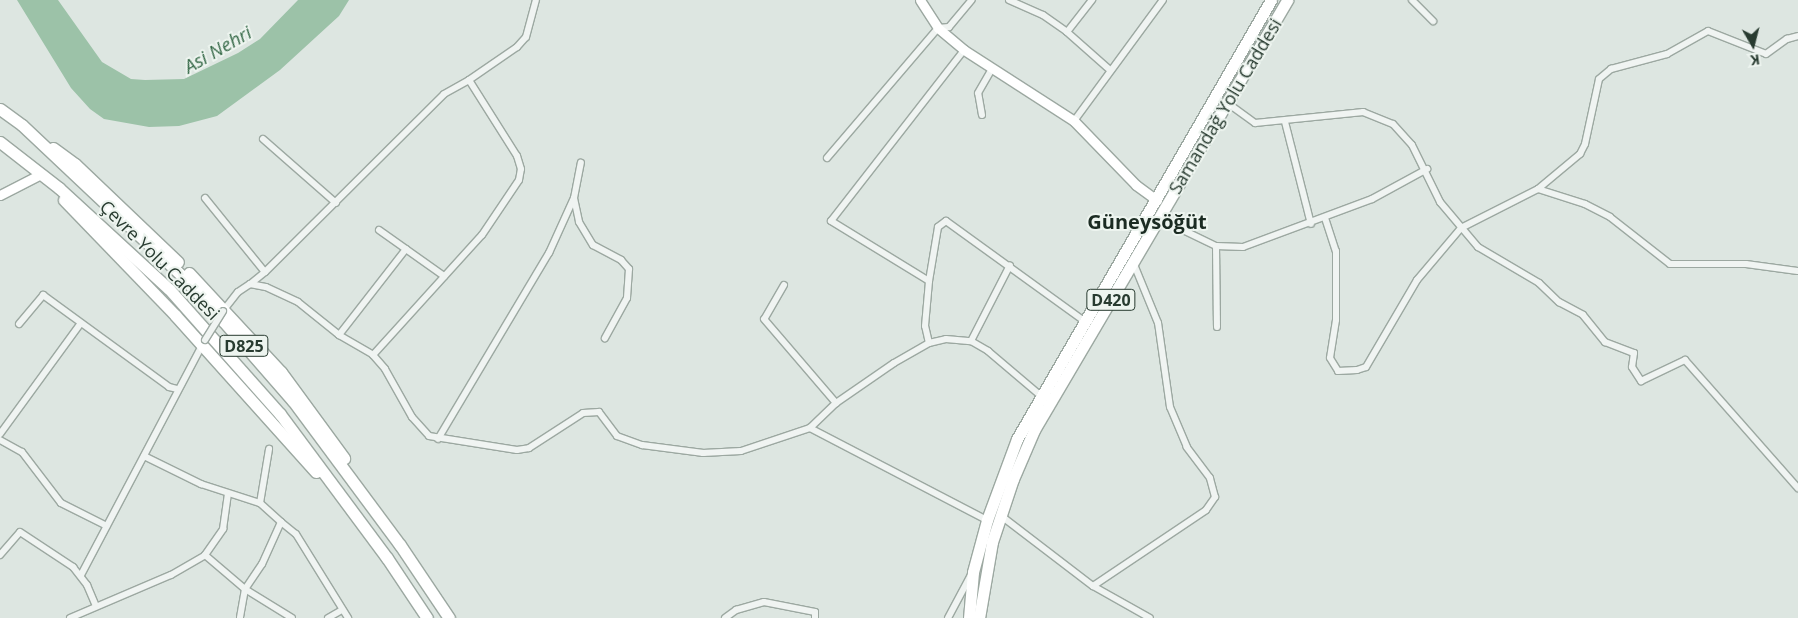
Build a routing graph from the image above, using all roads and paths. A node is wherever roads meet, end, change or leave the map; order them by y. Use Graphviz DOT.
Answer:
graph roads {
  1 [pos="536,0"];
  2 [pos="920,0"];
  3 [pos="972,0"];
  4 [pos="1009,0"];
  5 [pos="1092,0"];
  6 [pos="1163,0"];
  7 [pos="1271,0"];
  8 [pos="1287,0"];
  9 [pos="1412,0"];
  10 [pos="1433,20"];
  11 [pos="938,28"];
  12 [pos="1067,32"];
  13 [pos="1798,36"];
  14 [pos="964,50"];
  15 [pos="992,69"];
  16 [pos="1110,70"];
  17 [pos="469,80"];
  18 [pos="1226,102"];
  19 [pos="0,109"];
  20 [pos="982,115"];
  21 [pos="1074,121"];
  22 [pos="1285,122"];
  23 [pos="22,125"];
  24 [pos="263,139"];
  25 [pos="0,142"];
  26 [pos="827,158"];
  27 [pos="580,162"];
  28 [pos="1427,170"];
  29 [pos="42,174"];
  30 [pos="1538,189"];
  31 [pos="0,195"];
  32 [pos="205,198"];
  33 [pos="574,198"];
  34 [pos="1157,200"];
  35 [pos="336,204"];
  36 [pos="1158,218"];
  37 [pos="1325,218"];
  38 [pos="1311,224"];
  39 [pos="1461,228"];
  40 [pos="379,230"];
  41 [pos="1216,246"];
  42 [pos="406,249"];
  43 [pos="1133,262"];
  44 [pos="1010,266"];
  45 [pos="1798,271"];
  46 [pos="266,272"];
  47 [pos="444,276"];
  48 [pos="929,281"];
  49 [pos="250,284"];
  50 [pos="784,285"];
  51 [pos="224,310"];
  52 [pos="1084,321"];
  53 [pos="82,323"];
  54 [pos="19,324"];
  55 [pos="1217,327"];
  56 [pos="339,335"];
  57 [pos="605,338"];
  58 [pos="972,341"];
  59 [pos="204,342"];
  60 [pos="929,343"];
  61 [pos="373,355"];
  62 [pos="177,389"];
  63 [pos="1041,396"];
  64 [pos="836,403"];
  65 [pos="810,428"];
  66 [pos="0,431"];
  67 [pos="438,439"];
  68 [pos="0,440"];
  69 [pos="269,449"];
  70 [pos="144,456"];
  71 [pos="1798,488"];
  72 [pos="228,493"];
  73 [pos="343,498"];
  74 [pos="260,503"];
  75 [pos="1000,515"];
  76 [pos="380,518"];
  77 [pos="987,520"];
  78 [pos="281,522"];
  79 [pos="107,526"];
  80 [pos="0,555"];
  81 [pos="205,555"];
  82 [pos="973,572"];
  83 [pos="80,575"];
  84 [pos="1093,586"];
  85 [pos="245,589"];
  86 [pos="96,606"];
  87 [pos="342,610"];
  88 [pos="74,617"];
  89 [pos="240,618"];
  90 [pos="292,618"];
  91 [pos="328,618"];
  92 [pos="348,618"];
  93 [pos="427,618"];
  94 [pos="448,618"];
  95 [pos="725,618"];
  96 [pos="815,618"];
  97 [pos="948,618"];
  98 [pos="969,618"];
  99 [pos="979,618"];
  100 [pos="1150,618"];
  1 -- 17 [label="street"];
  2 -- 11 [label="street"];
  3 -- 11 [label="street"];
  4 -- 12 [label="street"];
  5 -- 12 [label="street"];
  6 -- 16 [label="street"];
  7 -- 34 [label="highway, Samandağ Yolu Caddesi / D420"];
  8 -- 18 [label="highway, Samandağ Yolu Caddesi / D420"];
  9 -- 10 [label="street"];
  11 -- 14 [label="street"];
  11 -- 26 [label="street"];
  12 -- 16 [label="street"];
  13 -- 30 [label="street"];
  14 -- 15 [label="street"];
  14 -- 48 [label="street"];
  15 -- 20 [label="street"];
  15 -- 21 [label="street"];
  16 -- 21 [label="street"];
  17 -- 35 [label="street"];
  17 -- 47 [label="street"];
  18 -- 22 [label="street"];
  18 -- 36 [label="highway, Samandağ Yolu Caddesi / D420"];
  19 -- 23 [label="highway, Çevre Yolu Caddesi / D825"];
  21 -- 34 [label="street"];
  22 -- 28 [label="street"];
  22 -- 38 [label="street"];
  23 -- 51 [label="highway"];
  23 -- 76 [label="highway, Çevre Yolu Caddesi / D825"];
  24 -- 35 [label="street"];
  25 -- 29 [label="highway, Çevre Yolu Caddesi / D825"];
  27 -- 33 [label="street"];
  28 -- 37 [label="street"];
  28 -- 39 [label="street"];
  29 -- 31 [label="street"];
  29 -- 59 [label="highway"];
  29 -- 73 [label="highway, Çevre Yolu Caddesi / D825"];
  30 -- 39 [label="street"];
  30 -- 45 [label="street"];
  32 -- 46 [label="street"];
  33 -- 57 [label="street"];
  33 -- 67 [label="street"];
  34 -- 52 [label="highway, Samandağ Yolu Caddesi / D420"];
  35 -- 46 [label="street"];
  36 -- 41 [label="street"];
  36 -- 43 [label="highway, Samandağ Yolu Caddesi / D420"];
  37 -- 38 [label="street"];
  37 -- 39 [label="street"];
  38 -- 41 [label="street"];
  39 -- 71 [label="street"];
  40 -- 42 [label="street"];
  41 -- 55 [label="street"];
  42 -- 47 [label="street"];
  42 -- 56 [label="street"];
  43 -- 75 [label="highway, Samandağ Yolu Caddesi / D420"];
  43 -- 84 [label="street"];
  44 -- 48 [label="street"];
  44 -- 52 [label="street"];
  44 -- 58 [label="street"];
  46 -- 49 [label="street"];
  47 -- 61 [label="street"];
  48 -- 60 [label="street"];
  49 -- 51 [label="street"];
  49 -- 56 [label="street"];
  50 -- 64 [label="street"];
  51 -- 59 [label="street, bridge"];
  51 -- 76 [label="highway"];
  52 -- 63 [label="highway, Samandağ Yolu Caddesi / D420"];
  53 -- 54 [label="street"];
  53 -- 62 [label="street"];
  53 -- 66 [label="street"];
  56 -- 61 [label="street"];
  58 -- 60 [label="street"];
  58 -- 63 [label="street"];
  59 -- 62 [label="street"];
  59 -- 73 [label="highway"];
  60 -- 64 [label="street"];
  61 -- 67 [label="street"];
  62 -- 70 [label="street"];
  63 -- 77 [label="highway, Samandağ Yolu Caddesi / D420"];
  64 -- 65 [label="street"];
  65 -- 67 [label="street"];
  65 -- 77 [label="street"];
  68 -- 79 [label="street"];
  69 -- 74 [label="street"];
  70 -- 72 [label="street"];
  70 -- 79 [label="street"];
  72 -- 74 [label="street"];
  72 -- 81 [label="street"];
  73 -- 93 [label="highway, Çevre Yolu Caddesi / D825"];
  74 -- 78 [label="street"];
  75 -- 84 [label="street"];
  75 -- 99 [label="highway, Samandağ Yolu Caddesi / D420"];
  76 -- 94 [label="highway, Çevre Yolu Caddesi / D825"];
  77 -- 82 [label="highway, Samandağ Yolu Caddesi / D420"];
  78 -- 85 [label="street"];
  78 -- 87 [label="street"];
  79 -- 83 [label="street"];
  80 -- 83 [label="street"];
  81 -- 85 [label="street"];
  81 -- 86 [label="street"];
  82 -- 97 [label="street"];
  82 -- 98 [label="highway, Samandağ Yolu Caddesi / D420"];
  83 -- 86 [label="street"];
  84 -- 100 [label="street"];
  85 -- 89 [label="street"];
  85 -- 90 [label="street"];
  86 -- 88 [label="street"];
  87 -- 91 [label="street"];
  87 -- 92 [label="street"];
  95 -- 96 [label="street"];
}
